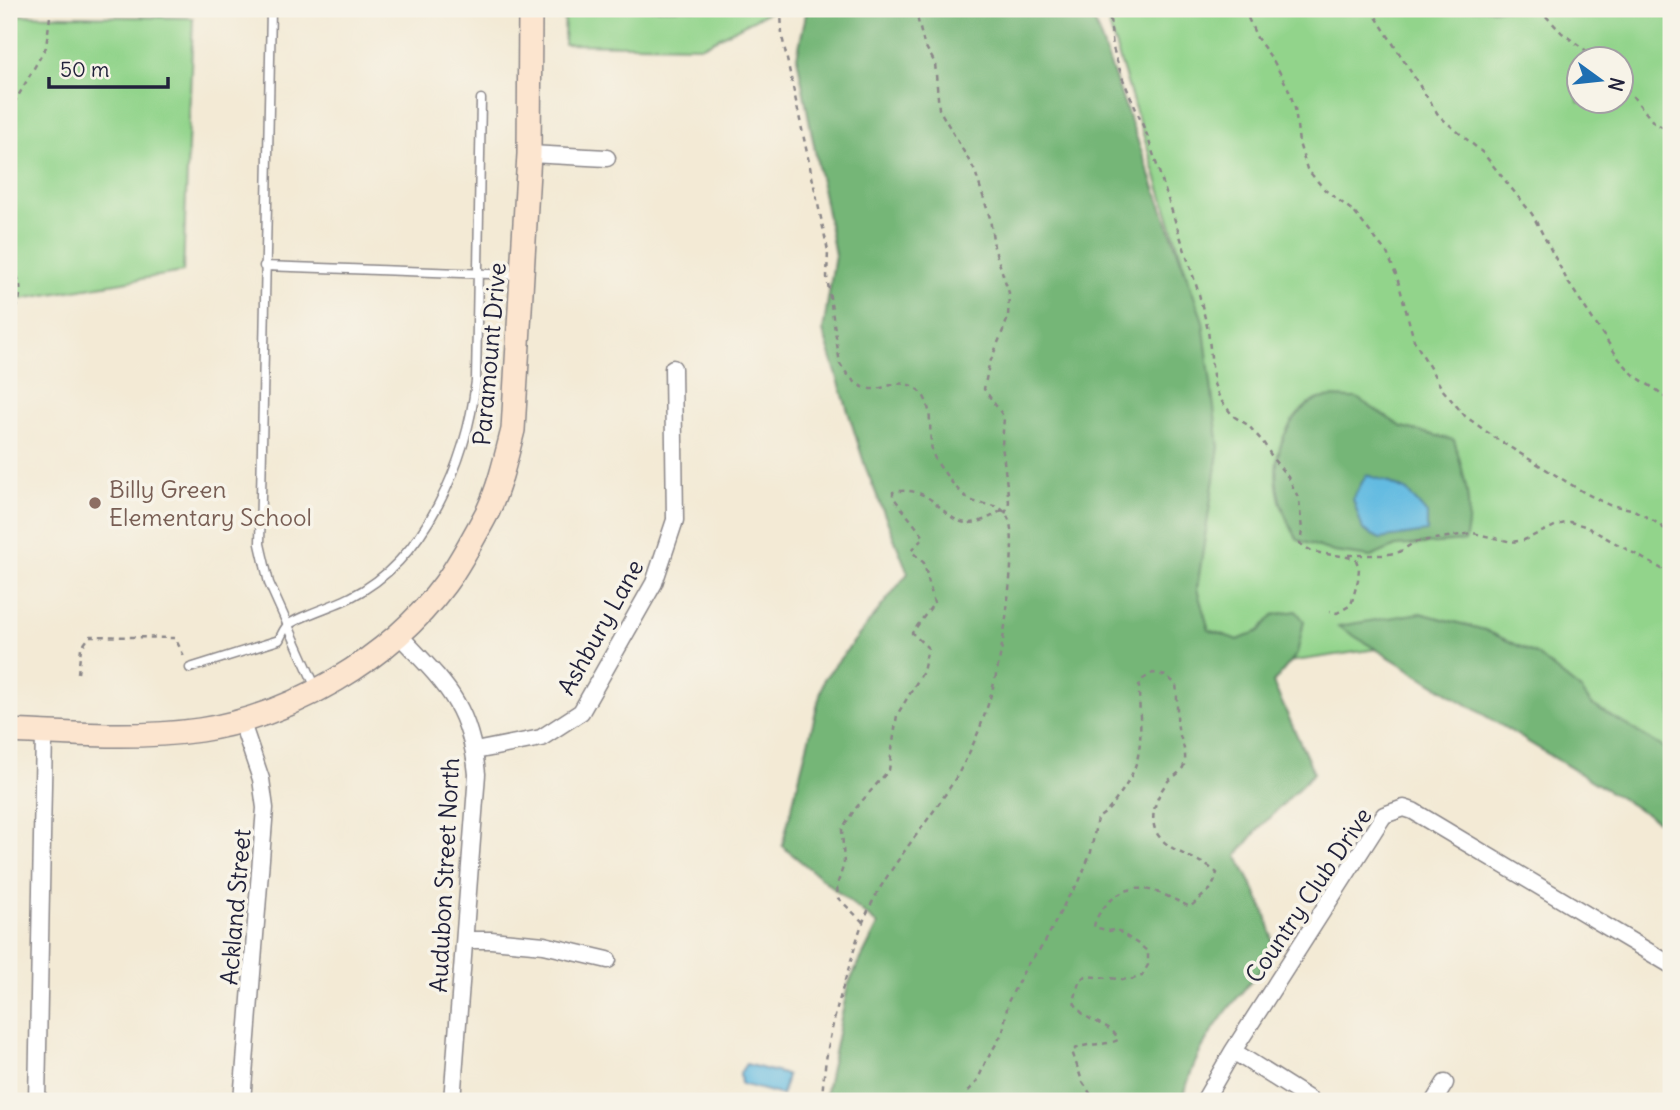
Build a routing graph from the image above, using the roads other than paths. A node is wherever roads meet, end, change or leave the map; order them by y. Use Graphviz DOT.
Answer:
graph roads {
  1 [pos="271,9"];
  2 [pos="530,9"];
  3 [pos="481,99"];
  4 [pos="529,154"];
  5 [pos="607,158"];
  6 [pos="264,266"];
  7 [pos="477,272"];
  8 [pos="523,275"];
  9 [pos="673,368"];
  10 [pos="287,626"];
  11 [pos="399,635"];
  12 [pos="190,668"];
  13 [pos="318,692"];
  14 [pos="241,720"];
  15 [pos="9,731"];
  16 [pos="44,733"];
  17 [pos="475,751"];
  18 [pos="466,940"];
  19 [pos="608,960"];
  20 [pos="1671,965"];
  21 [pos="1233,1051"];
  22 [pos="1445,1083"];
  23 [pos="1671,1095"];
  24 [pos="37,1101"];
  25 [pos="242,1101"];
  26 [pos="452,1101"];
  27 [pos="1204,1101"];
  28 [pos="1312,1101"];
  29 [pos="1434,1101"];
  30 [pos="1669,1101"];
  1 -- 6 [label="lane"];
  2 -- 4 [label="street, Paramount Drive"];
  3 -- 7 [label="lane"];
  4 -- 5 [label="street"];
  4 -- 8 [label="street, Paramount Drive"];
  6 -- 7 [label="lane"];
  6 -- 10 [label="lane"];
  7 -- 8 [label="lane"];
  7 -- 10 [label="lane"];
  8 -- 11 [label="street, Paramount Drive"];
  9 -- 17 [label="street, Ashbury Lane"];
  10 -- 12 [label="lane"];
  10 -- 13 [label="lane"];
  11 -- 13 [label="street, Paramount Drive"];
  11 -- 17 [label="street, Audubon Street North"];
  13 -- 14 [label="street, Paramount Drive"];
  14 -- 16 [label="street, Paramount Drive"];
  14 -- 25 [label="street, Ackland Street"];
  15 -- 16 [label="street, Paramount Drive"];
  16 -- 24 [label="street"];
  17 -- 18 [label="street, Audubon Street North"];
  18 -- 19 [label="street"];
  18 -- 26 [label="street, Audubon Street North"];
  20 -- 21 [label="street, Country Club Drive"];
  21 -- 27 [label="street, Country Club Drive"];
  21 -- 28 [label="street"];
  22 -- 29 [label="street"];
  23 -- 30 [label="street"];
}
